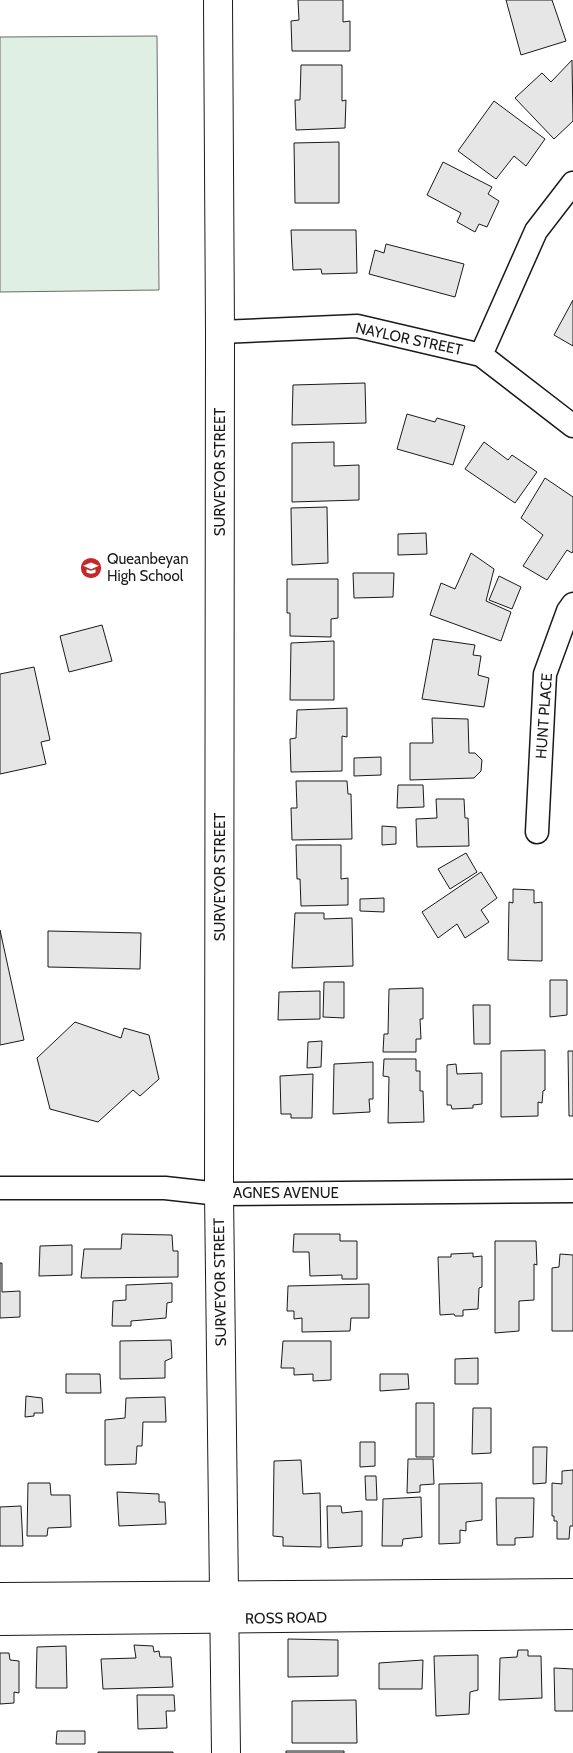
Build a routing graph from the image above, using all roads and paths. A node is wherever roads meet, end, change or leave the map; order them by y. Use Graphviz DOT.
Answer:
graph roads {
  1 [pos="218,0"];
  2 [pos="573,183"];
  3 [pos="220,332"];
  4 [pos="481,355"];
  5 [pos="573,426"];
  6 [pos="573,604"];
  7 [pos="537,832"];
  8 [pos="0,1188"];
  9 [pos="573,1192"];
  10 [pos="219,1194"];
  11 [pos="573,1593"];
  12 [pos="0,1597"];
  13 [pos="224,1607"];
  14 [pos="573,1615"];
  15 [pos="0,1620"];
  16 [pos="226,1753"];
  1 -- 3 [label="street, SURVEYOR STREET"];
  2 -- 4 [label="street"];
  3 -- 4 [label="street, NAYLOR STREET"];
  3 -- 10 [label="street, SURVEYOR STREET"];
  4 -- 5 [label="street, NAYLOR STREET"];
  6 -- 7 [label="street, HUNT PLACE"];
  8 -- 10 [label="street, AGNES AVENUE"];
  9 -- 10 [label="street, AGNES AVENUE"];
  10 -- 13 [label="street, SURVEYOR STREET"];
  11 -- 13 [label="street, ROSS ROAD"];
  12 -- 13 [label="street, ROSS ROAD"];
  13 -- 14 [label="street, ROSS ROAD"];
  13 -- 15 [label="street, ROSS ROAD"];
  13 -- 16 [label="street, SURVEYOR STREET"];
}
